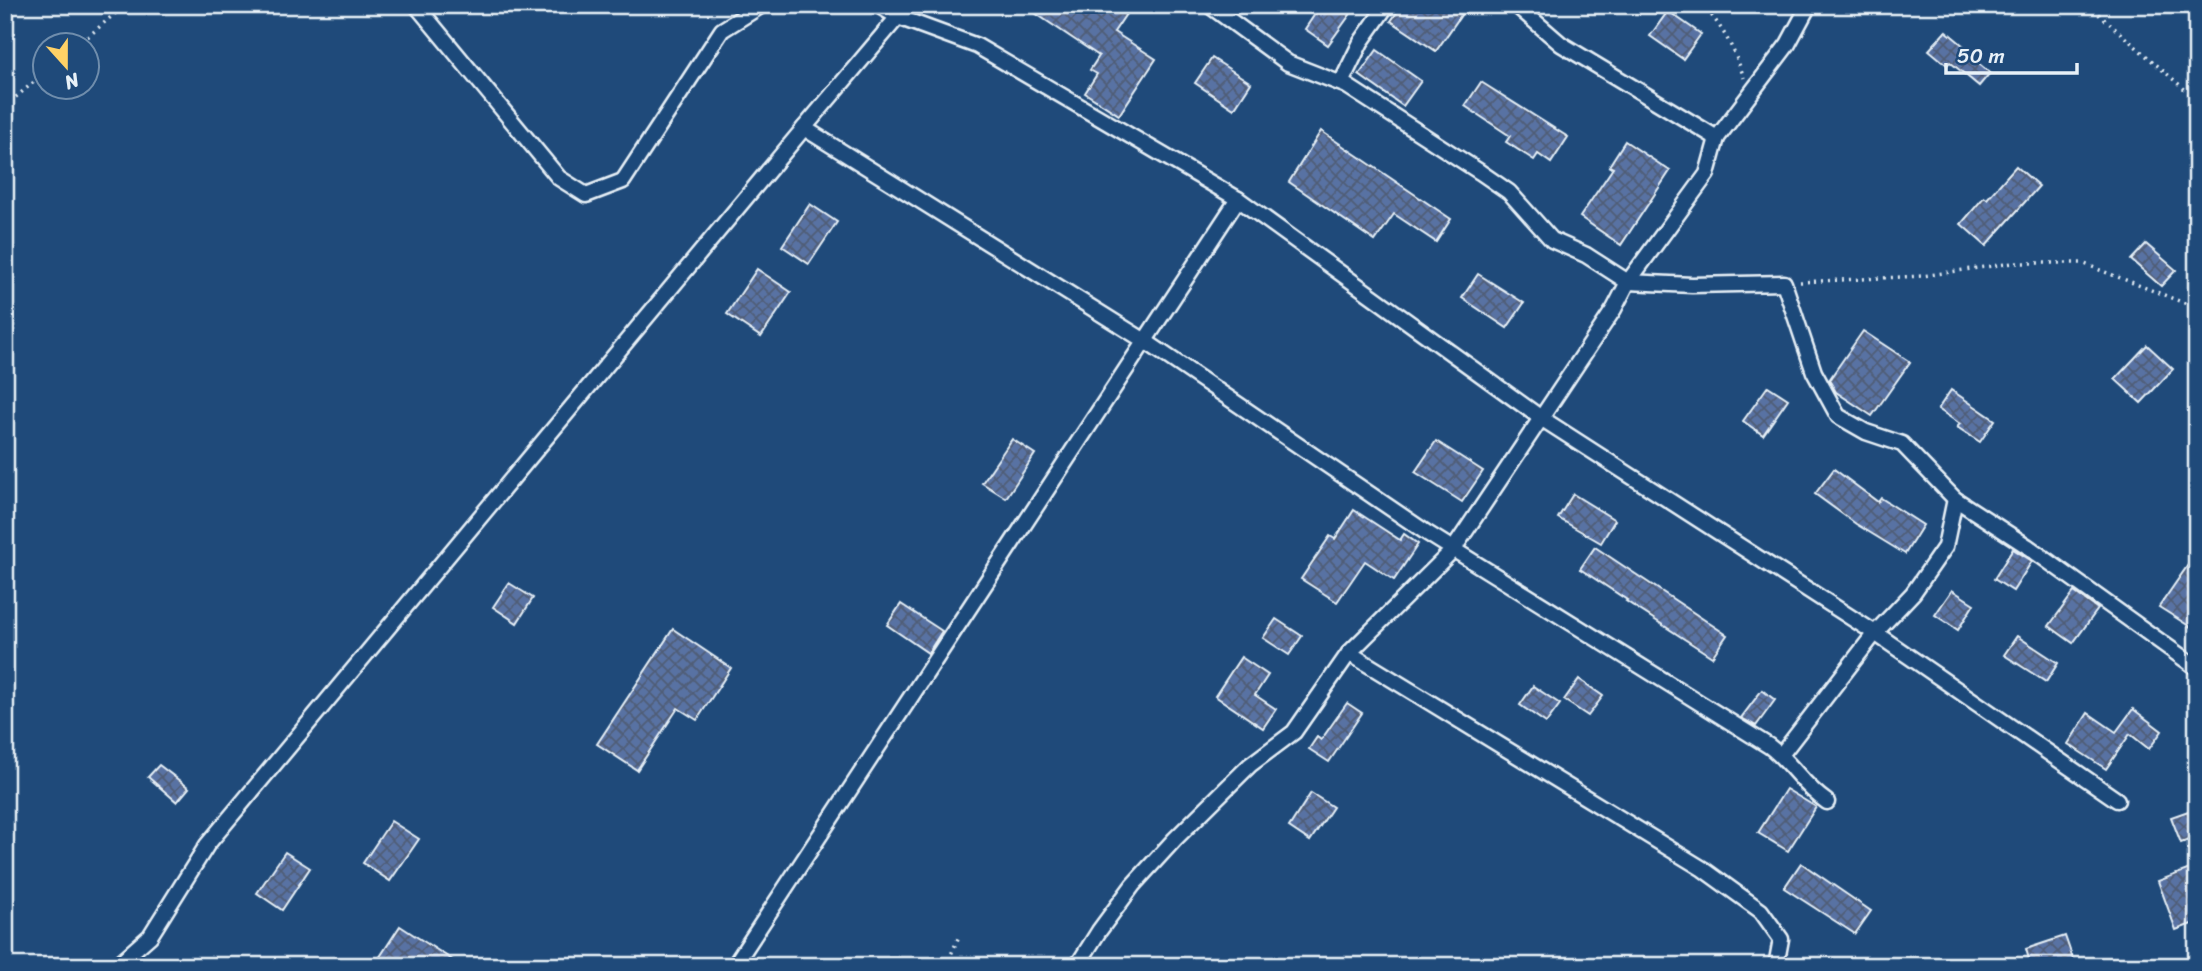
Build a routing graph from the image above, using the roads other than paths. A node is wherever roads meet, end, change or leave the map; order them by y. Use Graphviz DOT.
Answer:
graph roads {
  1 [pos="416,5"];
  2 [pos="762,5"];
  3 [pos="878,5"];
  4 [pos="908,5"];
  5 [pos="1209,5"];
  6 [pos="1387,5"];
  7 [pos="1516,5"];
  8 [pos="1809,5"];
  9 [pos="898,17"];
  10 [pos="1341,83"];
  11 [pos="804,128"];
  12 [pos="1717,138"];
  13 [pos="1238,199"];
  14 [pos="1628,282"];
  15 [pos="1145,341"];
  16 [pos="1541,418"];
  17 [pos="1955,499"];
  18 [pos="1453,550"];
  19 [pos="1875,633"];
  20 [pos="1349,653"];
  21 [pos="2197,668"];
  22 [pos="1781,755"];
  23 [pos="2117,800"];
  24 [pos="1827,802"];
  25 [pos="116,966"];
  26 [pos="734,966"];
  27 [pos="1077,966"];
  28 [pos="1776,966"];
  1 -- 2 [label="street"];
  3 -- 9 [label="street"];
  4 -- 9 [label="street"];
  5 -- 10 [label="street"];
  6 -- 10 [label="street"];
  7 -- 12 [label="street"];
  8 -- 12 [label="street"];
  9 -- 11 [label="street"];
  9 -- 13 [label="street"];
  10 -- 14 [label="street"];
  11 -- 15 [label="street"];
  11 -- 25 [label="street"];
  12 -- 14 [label="street"];
  13 -- 15 [label="street"];
  13 -- 16 [label="street"];
  14 -- 16 [label="street"];
  14 -- 17 [label="street"];
  15 -- 18 [label="street"];
  15 -- 26 [label="street"];
  16 -- 18 [label="street"];
  16 -- 19 [label="street"];
  17 -- 19 [label="street"];
  17 -- 21 [label="street"];
  18 -- 20 [label="street"];
  18 -- 22 [label="street"];
  19 -- 22 [label="street"];
  19 -- 23 [label="street"];
  20 -- 27 [label="street"];
  20 -- 28 [label="street"];
  22 -- 24 [label="street"];
}
